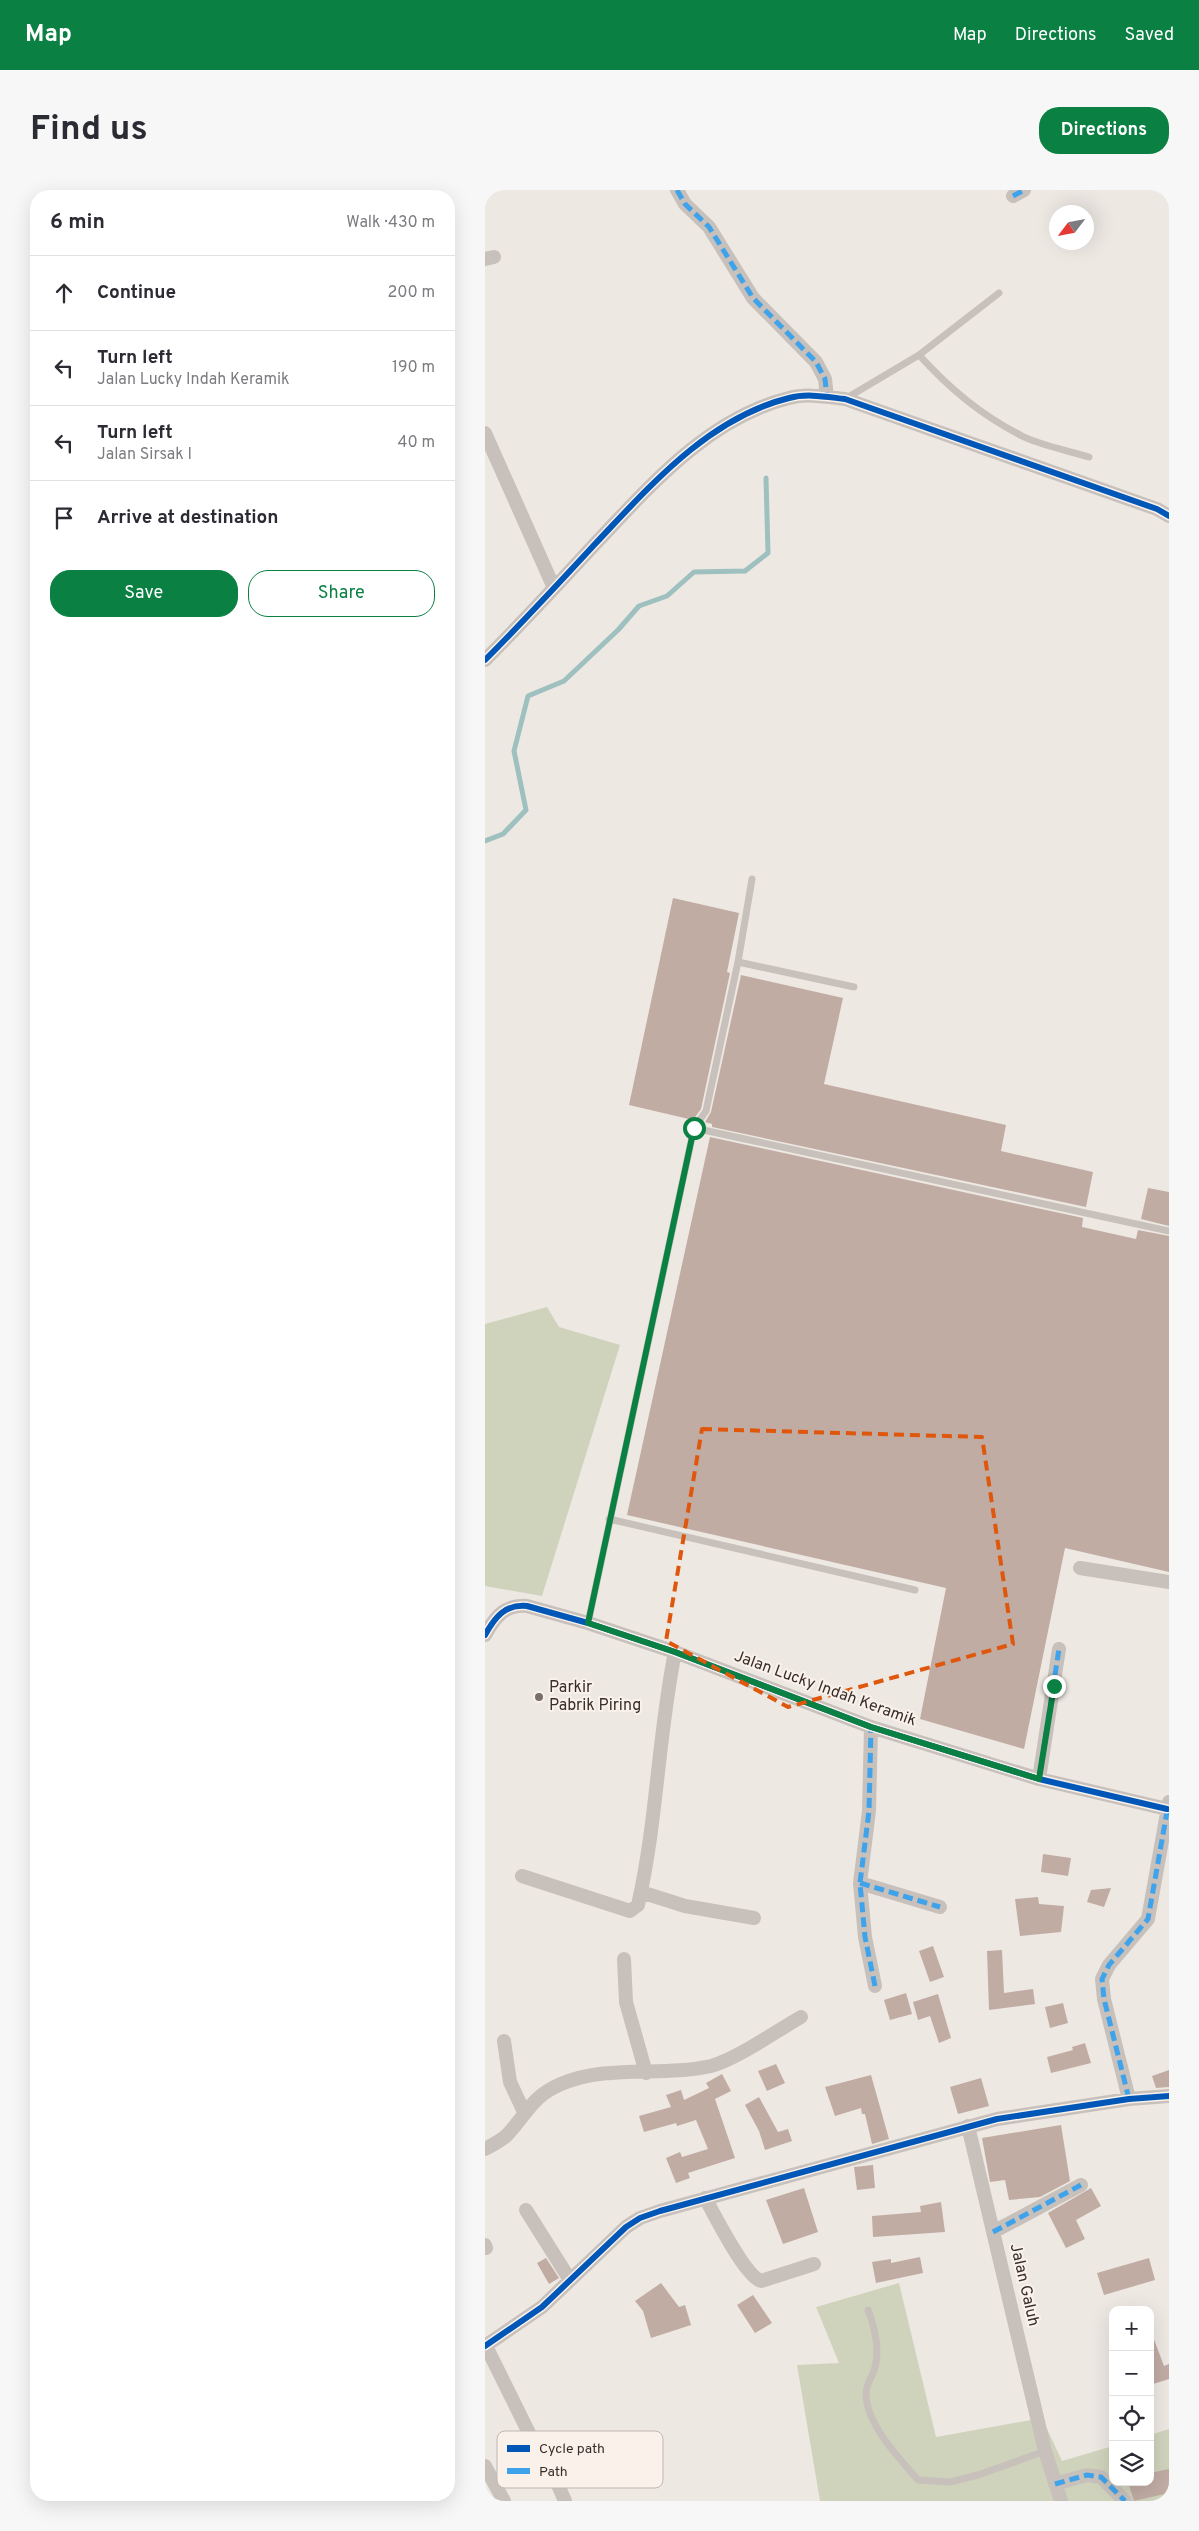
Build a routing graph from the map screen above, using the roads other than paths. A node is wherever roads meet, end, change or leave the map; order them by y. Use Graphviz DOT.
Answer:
graph roads {
  1 [pos="677,190"];
  2 [pos="999,293"];
  3 [pos="919,355"];
  4 [pos="827,397"];
  5 [pos="845,399"];
  6 [pos="485,433"];
  7 [pos="1089,457"];
  8 [pos="1169,516"];
  9 [pos="554,588"];
  10 [pos="485,660"];
  11 [pos="752,879"];
  12 [pos="738,962"];
  13 [pos="854,987"];
  14 [pos="694,1128"];
  15 [pos="1169,1231"];
  16 [pos="609,1519"];
  17 [pos="1080,1568"];
  18 [pos="1169,1582"];
  19 [pos="915,1590"];
  20 [pos="588,1623"];
  21 [pos="485,1634"];
  22 [pos="1059,1649"];
  23 [pos="675,1652"];
  24 [pos="871,1727"];
  25 [pos="1039,1779"];
  26 [pos="1168,1806"];
  27 [pos="522,1876"];
  28 [pos="860,1883"];
  29 [pos="641,1892"];
  30 [pos="940,1906"];
  31 [pos="754,1918"];
  32 [pos="625,1959"];
  33 [pos="875,1986"];
  34 [pos="801,2017"];
  35 [pos="504,2042"];
  36 [pos="646,2073"];
  37 [pos="1169,2096"];
  38 [pos="1129,2099"];
  39 [pos="524,2112"];
  40 [pos="968,2126"];
  41 [pos="485,2150"];
  42 [pos="1081,2186"];
  43 [pos="705,2198"];
  44 [pos="526,2210"];
  45 [pos="993,2232"];
  46 [pos="814,2264"];
  47 [pos="570,2280"];
  48 [pos="868,2310"];
  49 [pos="486,2346"];
  50 [pos="529,2431"];
  51 [pos="1045,2452"];
  52 [pos="485,2466"];
  53 [pos="1055,2484"];
  54 [pos="558,2488"];
  55 [pos="503,2501"];
  56 [pos="565,2501"];
  57 [pos="1061,2501"];
  58 [pos="1125,2501"];
  1 -- 4 [label="street"];
  2 -- 3 [label="lane"];
  3 -- 5 [label="lane"];
  3 -- 7 [label="lane"];
  4 -- 5 [label="street"];
  4 -- 9 [label="street"];
  5 -- 8 [label="street"];
  6 -- 9 [label="street"];
  9 -- 10 [label="street"];
  11 -- 12 [label="lane"];
  12 -- 13 [label="lane"];
  12 -- 14 [label="lane"];
  14 -- 15 [label="lane"];
  14 -- 16 [label="lane"];
  16 -- 19 [label="lane"];
  16 -- 20 [label="lane"];
  17 -- 18 [label="street"];
  20 -- 21 [label="street, Jalan Lucky Indah Keramik"];
  20 -- 23 [label="street, Jalan Lucky Indah Keramik"];
  22 -- 25 [label="street"];
  23 -- 24 [label="street, Jalan Lucky Indah Keramik"];
  23 -- 29 [label="street"];
  24 -- 25 [label="street, Jalan Lucky Indah Keramik"];
  24 -- 28 [label="street"];
  25 -- 26 [label="street, Jalan Lucky Indah Keramik"];
  26 -- 38 [label="street"];
  27 -- 29 [label="street"];
  28 -- 30 [label="street"];
  28 -- 33 [label="street"];
  29 -- 31 [label="street"];
  32 -- 36 [label="street"];
  34 -- 36 [label="street"];
  35 -- 39 [label="street"];
  36 -- 39 [label="street"];
  37 -- 38 [label="street"];
  38 -- 40 [label="street"];
  39 -- 41 [label="street"];
  40 -- 43 [label="street"];
  40 -- 45 [label="street, Jalan Galuh"];
  42 -- 45 [label="street"];
  43 -- 46 [label="street"];
  43 -- 47 [label="street"];
  44 -- 47 [label="street"];
  45 -- 51 [label="street, Jalan Galuh"];
  47 -- 49 [label="street"];
  48 -- 51 [label="lane"];
  49 -- 50 [label="street"];
  51 -- 53 [label="street, Jalan Galuh"];
  52 -- 55 [label="street"];
  53 -- 57 [label="street, Jalan Galuh"];
  53 -- 58 [label="street"];
  54 -- 56 [label="street"];
}
